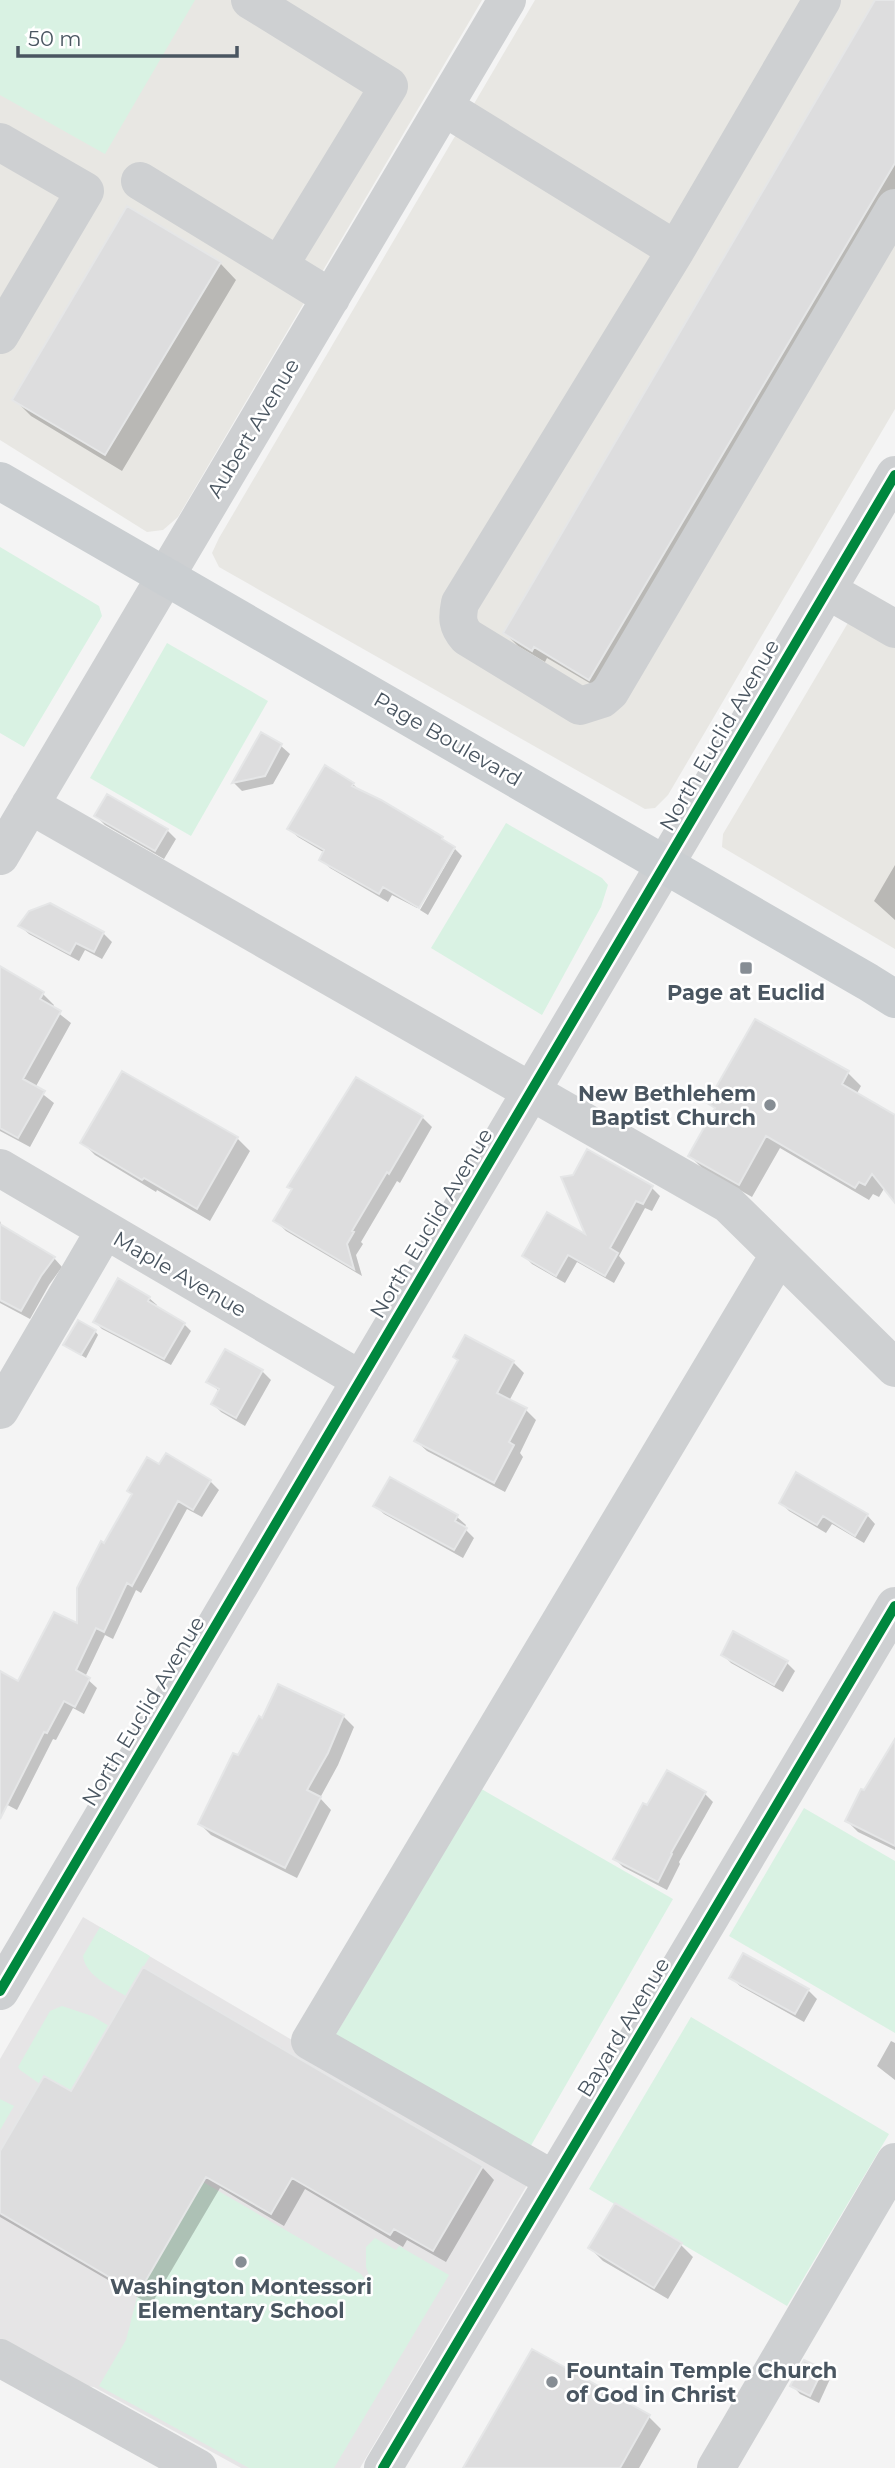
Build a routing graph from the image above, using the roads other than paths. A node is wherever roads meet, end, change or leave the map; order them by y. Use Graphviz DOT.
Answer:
graph roads {
  1 [pos="252,0"];
  2 [pos="822,0"];
  3 [pos="506,1"];
  4 [pos="444,107"];
  5 [pos="0,142"];
  6 [pos="140,181"];
  7 [pos="895,208"];
  8 [pos="676,250"];
  9 [pos="279,266"];
  10 [pos="331,298"];
  11 [pos="0,335"];
  12 [pos="895,475"];
  13 [pos="0,481"];
  14 [pos="165,576"];
  15 [pos="827,590"];
  16 [pos="895,629"];
  17 [pos="30,805"];
  18 [pos="0,856"];
  19 [pos="665,865"];
  20 [pos="895,999"];
  21 [pos="531,1092"];
  22 [pos="0,1168"];
  23 [pos="105,1230"];
  24 [pos="779,1255"];
  25 [pos="895,1368"];
  26 [pos="361,1380"];
  27 [pos="0,1410"];
  28 [pos="895,1606"];
  29 [pos="0,1991"];
  30 [pos="895,2162"];
  31 [pos="554,2180"];
  32 [pos="0,2358"];
  33 [pos="198,2468"];
  34 [pos="383,2468"];
  35 [pos="716,2468"];
  1 -- 9 [label="street"];
  2 -- 8 [label="street"];
  3 -- 4 [label="street, Aubert Avenue"];
  4 -- 8 [label="street"];
  4 -- 10 [label="street, Aubert Avenue"];
  5 -- 11 [label="street"];
  6 -- 9 [label="street"];
  7 -- 8 [label="street"];
  9 -- 10 [label="street"];
  10 -- 14 [label="street, Aubert Avenue"];
  12 -- 15 [label="street, North Euclid Avenue"];
  13 -- 14 [label="main road, Page Boulevard"];
  14 -- 17 [label="street, Aubert Avenue"];
  14 -- 19 [label="main road, Page Boulevard"];
  15 -- 16 [label="street"];
  15 -- 19 [label="street, North Euclid Avenue"];
  17 -- 18 [label="street, Aubert Avenue"];
  17 -- 21 [label="street"];
  19 -- 20 [label="main road, Page Boulevard"];
  19 -- 21 [label="street, North Euclid Avenue"];
  21 -- 24 [label="street"];
  21 -- 26 [label="street, North Euclid Avenue"];
  22 -- 23 [label="street, Maple Avenue"];
  23 -- 26 [label="street, Maple Avenue"];
  23 -- 27 [label="street"];
  24 -- 25 [label="street"];
  24 -- 31 [label="street"];
  26 -- 29 [label="street, North Euclid Avenue"];
  28 -- 31 [label="street, Bayard Avenue"];
  30 -- 35 [label="street"];
  31 -- 34 [label="street, Bayard Avenue"];
  32 -- 33 [label="street"];
}
